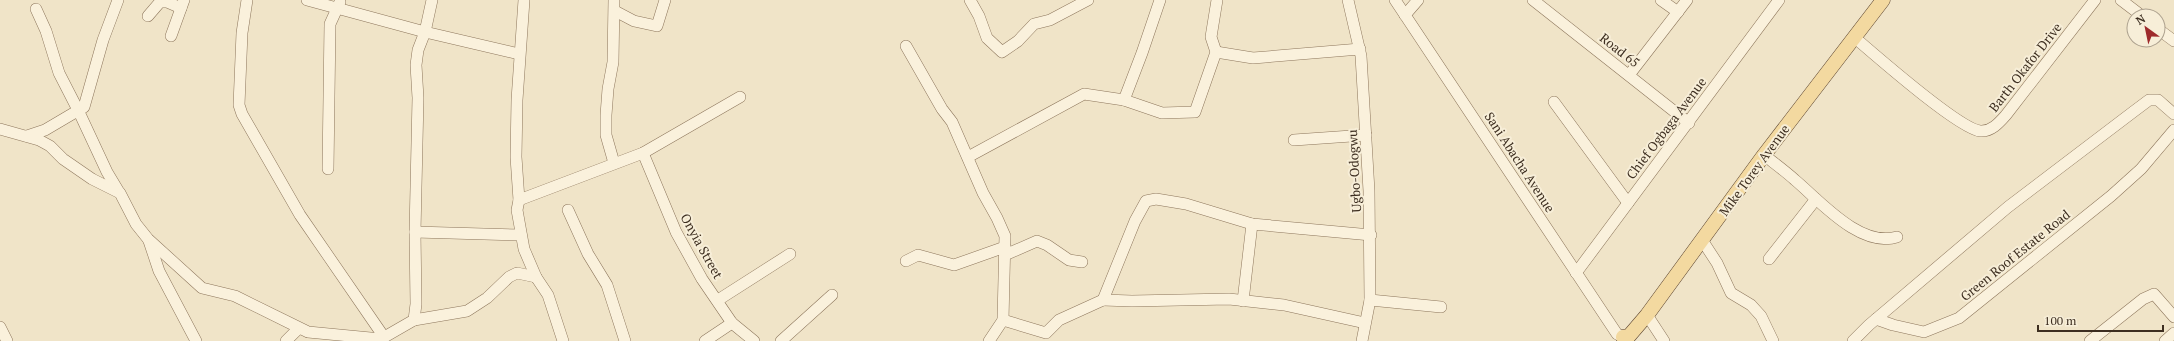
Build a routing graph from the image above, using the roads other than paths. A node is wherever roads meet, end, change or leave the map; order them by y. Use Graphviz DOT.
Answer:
graph roads {
  1 [pos="118,0"];
  2 [pos="247,0"];
  3 [pos="307,0"];
  4 [pos="432,0"];
  5 [pos="524,0"];
  6 [pos="665,0"];
  7 [pos="970,0"];
  8 [pos="1088,0"];
  9 [pos="1160,0"];
  10 [pos="1217,0"];
  11 [pos="1348,0"];
  12 [pos="1395,0"];
  13 [pos="1418,0"];
  14 [pos="1533,0"];
  15 [pos="1662,0"];
  16 [pos="1688,0"];
  17 [pos="1779,0"];
  18 [pos="1883,0"];
  19 [pos="2095,0"];
  20 [pos="2121,0"];
  21 [pos="182,4"];
  22 [pos="340,4"];
  23 [pos="615,6"];
  24 [pos="2132,8"];
  25 [pos="36,9"];
  26 [pos="1678,12"];
  27 [pos="1405,15"];
  28 [pos="148,16"];
  29 [pos="425,32"];
  30 [pos="171,36"];
  31 [pos="1854,38"];
  32 [pos="906,46"];
  33 [pos="1360,49"];
  34 [pos="1216,52"];
  35 [pos="518,54"];
  36 [pos="1629,75"];
  37 [pos="740,97"];
  38 [pos="1124,100"];
  39 [pos="1554,102"];
  40 [pos="79,112"];
  41 [pos="2174,114"];
  42 [pos="1689,123"];
  43 [pos="0,129"];
  44 [pos="2174,130"];
  45 [pos="1366,135"];
  46 [pos="27,136"];
  47 [pos="1294,140"];
  48 [pos="643,153"];
  49 [pos="1764,156"];
  50 [pos="968,157"];
  51 [pos="614,163"];
  52 [pos="328,169"];
  53 [pos="120,193"];
  54 [pos="1816,199"];
  55 [pos="519,200"];
  56 [pos="1628,203"];
  57 [pos="568,210"];
  58 [pos="1252,224"];
  59 [pos="415,232"];
  60 [pos="521,235"];
  61 [pos="1371,235"];
  62 [pos="1897,237"];
  63 [pos="148,239"];
  64 [pos="1702,240"];
  65 [pos="1005,251"];
  66 [pos="790,254"];
  67 [pos="168,257"];
  68 [pos="1769,259"];
  69 [pos="906,261"];
  70 [pos="1082,262"];
  71 [pos="160,271"];
  72 [pos="1576,274"];
  73 [pos="536,277"];
  74 [pos="832,295"];
  75 [pos="718,300"];
  76 [pos="1103,300"];
  77 [pos="1370,300"];
  78 [pos="1243,301"];
  79 [pos="1441,307"];
  80 [pos="1647,314"];
  81 [pos="2174,317"];
  82 [pos="1876,319"];
  83 [pos="414,320"];
  84 [pos="1003,320"];
  85 [pos="732,323"];
  86 [pos="1365,323"];
  87 [pos="0,327"];
  88 [pos="298,328"];
  89 [pos="2174,333"];
  90 [pos="384,337"];
  91 [pos="1043,337"];
  92 [pos="1624,337"];
  93 [pos="7,341"];
  94 [pos="196,341"];
  95 [pos="286,341"];
  96 [pos="563,341"];
  97 [pos="625,341"];
  98 [pos="706,341"];
  99 [pos="754,341"];
  100 [pos="781,341"];
  101 [pos="989,341"];
  102 [pos="1362,341"];
  103 [pos="1664,341"];
  104 [pos="1773,341"];
  105 [pos="1853,341"];
  106 [pos="2090,341"];
  107 [pos="2165,341"];
  1 -- 40 [label="street"];
  2 -- 90 [label="street"];
  3 -- 22 [label="street"];
  4 -- 29 [label="street"];
  5 -- 35 [label="street"];
  6 -- 23 [label="street"];
  7 -- 8 [label="street"];
  9 -- 38 [label="street"];
  10 -- 34 [label="street"];
  11 -- 33 [label="street, Ugbo-Odogwu"];
  12 -- 27 [label="street, Sani Abacha Avenue"];
  13 -- 27 [label="street"];
  14 -- 36 [label="street, Road 65"];
  15 -- 26 [label="street"];
  16 -- 26 [label="street"];
  17 -- 42 [label="street, Chief Ogbaga Avenue"];
  18 -- 31 [label="main road, Mike Torey Avenue"];
  19 -- 31 [label="street, Barth Okafor Drive"];
  20 -- 24 [label="street"];
  21 -- 28 [label="street"];
  21 -- 30 [label="street"];
  22 -- 29 [label="street"];
  22 -- 52 [label="street"];
  23 -- 51 [label="street"];
  25 -- 40 [label="street"];
  26 -- 36 [label="street"];
  27 -- 72 [label="street, Sani Abacha Avenue"];
  29 -- 35 [label="street"];
  29 -- 59 [label="street"];
  31 -- 49 [label="main road, Mike Torey Avenue"];
  32 -- 50 [label="street"];
  33 -- 34 [label="street"];
  33 -- 45 [label="street, Ugbo-Odogwu"];
  34 -- 38 [label="street"];
  35 -- 55 [label="street"];
  36 -- 42 [label="street, Road 65"];
  37 -- 48 [label="street"];
  38 -- 50 [label="street"];
  39 -- 56 [label="street"];
  40 -- 46 [label="street"];
  40 -- 53 [label="street"];
  41 -- 82 [label="street"];
  42 -- 56 [label="street, Chief Ogbaga Avenue"];
  43 -- 46 [label="street"];
  44 -- 82 [label="street, Green Roof Estate Road"];
  45 -- 47 [label="street"];
  45 -- 61 [label="street, Ugbo-Odogwu"];
  46 -- 53 [label="street"];
  48 -- 51 [label="street"];
  48 -- 75 [label="street, Onyia Street"];
  49 -- 54 [label="street"];
  49 -- 64 [label="main road, Mike Torey Avenue"];
  50 -- 65 [label="street"];
  51 -- 55 [label="street"];
  53 -- 63 [label="street"];
  54 -- 62 [label="street"];
  54 -- 68 [label="street"];
  55 -- 60 [label="street"];
  56 -- 72 [label="street, Chief Ogbaga Avenue"];
  57 -- 97 [label="street"];
  58 -- 61 [label="street"];
  58 -- 76 [label="street"];
  58 -- 78 [label="street"];
  59 -- 60 [label="street"];
  59 -- 83 [label="street"];
  60 -- 73 [label="street"];
  61 -- 77 [label="street, Ugbo-Odogwu"];
  63 -- 67 [label="street"];
  63 -- 71 [label="street"];
  64 -- 80 [label="main road, Mike Torey Avenue"];
  64 -- 104 [label="street"];
  65 -- 69 [label="street"];
  65 -- 70 [label="street"];
  65 -- 84 [label="street"];
  66 -- 75 [label="street"];
  67 -- 71 [label="street"];
  67 -- 88 [label="street"];
  71 -- 94 [label="street"];
  72 -- 92 [label="street, Sani Abacha Avenue"];
  73 -- 83 [label="street"];
  73 -- 96 [label="street"];
  74 -- 100 [label="street"];
  75 -- 85 [label="street, Onyia Street"];
  76 -- 78 [label="street"];
  76 -- 91 [label="street"];
  77 -- 79 [label="street"];
  77 -- 86 [label="street, Ugbo-Odogwu"];
  78 -- 86 [label="street"];
  80 -- 92 [label="main road, Mike Torey Avenue"];
  80 -- 103 [label="street"];
  81 -- 106 [label="street"];
  82 -- 105 [label="street"];
  83 -- 90 [label="street"];
  84 -- 91 [label="street"];
  84 -- 101 [label="street"];
  85 -- 98 [label="street"];
  85 -- 99 [label="street, Onyia Street"];
  86 -- 102 [label="street, Ugbo-Odogwu"];
  87 -- 93 [label="street"];
  88 -- 90 [label="street"];
  88 -- 95 [label="street"];
  89 -- 107 [label="street"];
}
